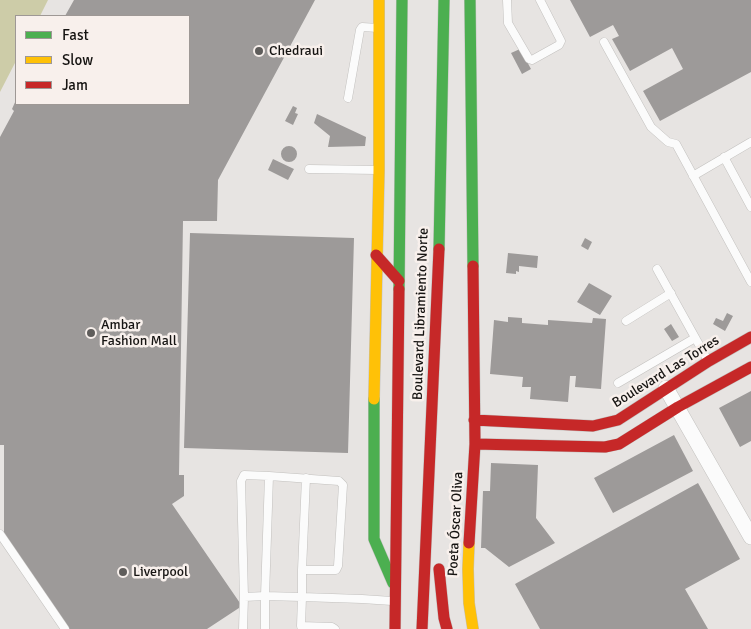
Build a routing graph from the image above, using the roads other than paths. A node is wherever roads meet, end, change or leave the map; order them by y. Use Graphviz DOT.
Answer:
graph roads {
  1 [pos="379,0"];
  2 [pos="402,0"];
  3 [pos="444,0"];
  4 [pos="454,0"];
  5 [pos="470,0"];
  6 [pos="507,0"];
  7 [pos="540,0"];
  8 [pos="390,30"];
  9 [pos="444,31"];
  10 [pos="604,42"];
  11 [pos="348,98"];
  12 [pos="751,142"];
  13 [pos="724,157"];
  14 [pos="310,169"];
  15 [pos="379,170"];
  16 [pos="693,176"];
  17 [pos="751,207"];
  18 [pos="376,254"];
  19 [pos="657,269"];
  20 [pos="399,281"];
  21 [pos="751,282"];
  22 [pos="671,293"];
  23 [pos="626,321"];
  24 [pos="751,337"];
  25 [pos="695,338"];
  26 [pos="708,361"];
  27 [pos="751,366"];
  28 [pos="618,382"];
  29 [pos="666,388"];
  30 [pos="678,407"];
  31 [pos="474,420"];
  32 [pos="475,444"];
  33 [pos="430,445"];
  34 [pos="269,476"];
  35 [pos="306,478"];
  36 [pos="0,534"];
  37 [pos="751,537"];
  38 [pos="437,544"];
  39 [pos="438,562"];
  40 [pos="302,570"];
  41 [pos="394,586"];
  42 [pos="265,596"];
  43 [pos="244,597"];
  44 [pos="302,597"];
  45 [pos="394,601"];
  46 [pos="301,627"];
  47 [pos="65,629"];
  48 [pos="242,629"];
  49 [pos="266,629"];
  50 [pos="335,629"];
  51 [pos="394,629"];
  52 [pos="422,629"];
  53 [pos="447,629"];
  54 [pos="473,629"];
  1 -- 8 [label="main road"];
  2 -- 8 [label="main road, Boulevard Libramiento Norte"];
  3 -- 9 [label="main road, Boulevard Libramiento Norte"];
  4 -- 9 [label="main road"];
  5 -- 31 [label="main road, Poeta Óscar Oliva"];
  6 -- 7 [label="lane"];
  8 -- 11 [label="lane"];
  8 -- 15 [label="main road"];
  8 -- 20 [label="main road, Boulevard Libramiento Norte"];
  9 -- 33 [label="main road, Boulevard Libramiento Norte"];
  10 -- 16 [label="lane"];
  12 -- 13 [label="lane"];
  13 -- 16 [label="lane"];
  13 -- 17 [label="lane"];
  14 -- 15 [label="lane"];
  15 -- 18 [label="main road"];
  16 -- 21 [label="lane"];
  18 -- 20 [label="main road"];
  18 -- 41 [label="main road"];
  19 -- 22 [label="lane"];
  20 -- 41 [label="main road, Boulevard Libramiento Norte"];
  22 -- 23 [label="lane"];
  22 -- 25 [label="lane"];
  24 -- 26 [label="main road, Boulevard Las Torres"];
  25 -- 26 [label="lane"];
  25 -- 28 [label="lane"];
  26 -- 29 [label="main road, Boulevard Las Torres"];
  27 -- 30 [label="main road"];
  29 -- 30 [label="street"];
  29 -- 31 [label="main road, Boulevard Las Torres"];
  30 -- 32 [label="main road"];
  30 -- 37 [label="street"];
  31 -- 32 [label="main road, Poeta Óscar Oliva"];
  32 -- 54 [label="main road, Poeta Óscar Oliva"];
  33 -- 38 [label="main road"];
  33 -- 52 [label="main road, Boulevard Libramiento Norte"];
  34 -- 35 [label="lane"];
  34 -- 42 [label="lane"];
  34 -- 43 [label="lane"];
  35 -- 40 [label="lane"];
  35 -- 40 [label="lane"];
  36 -- 47 [label="lane"];
  39 -- 53 [label="main road"];
  40 -- 44 [label="lane"];
  41 -- 45 [label="main road, Boulevard Libramiento Norte"];
  42 -- 43 [label="lane"];
  42 -- 44 [label="lane"];
  42 -- 49 [label="lane"];
  43 -- 48 [label="lane"];
  44 -- 45 [label="lane"];
  44 -- 46 [label="lane"];
  45 -- 51 [label="main road, Boulevard Libramiento Norte"];
  46 -- 50 [label="lane"];
}
